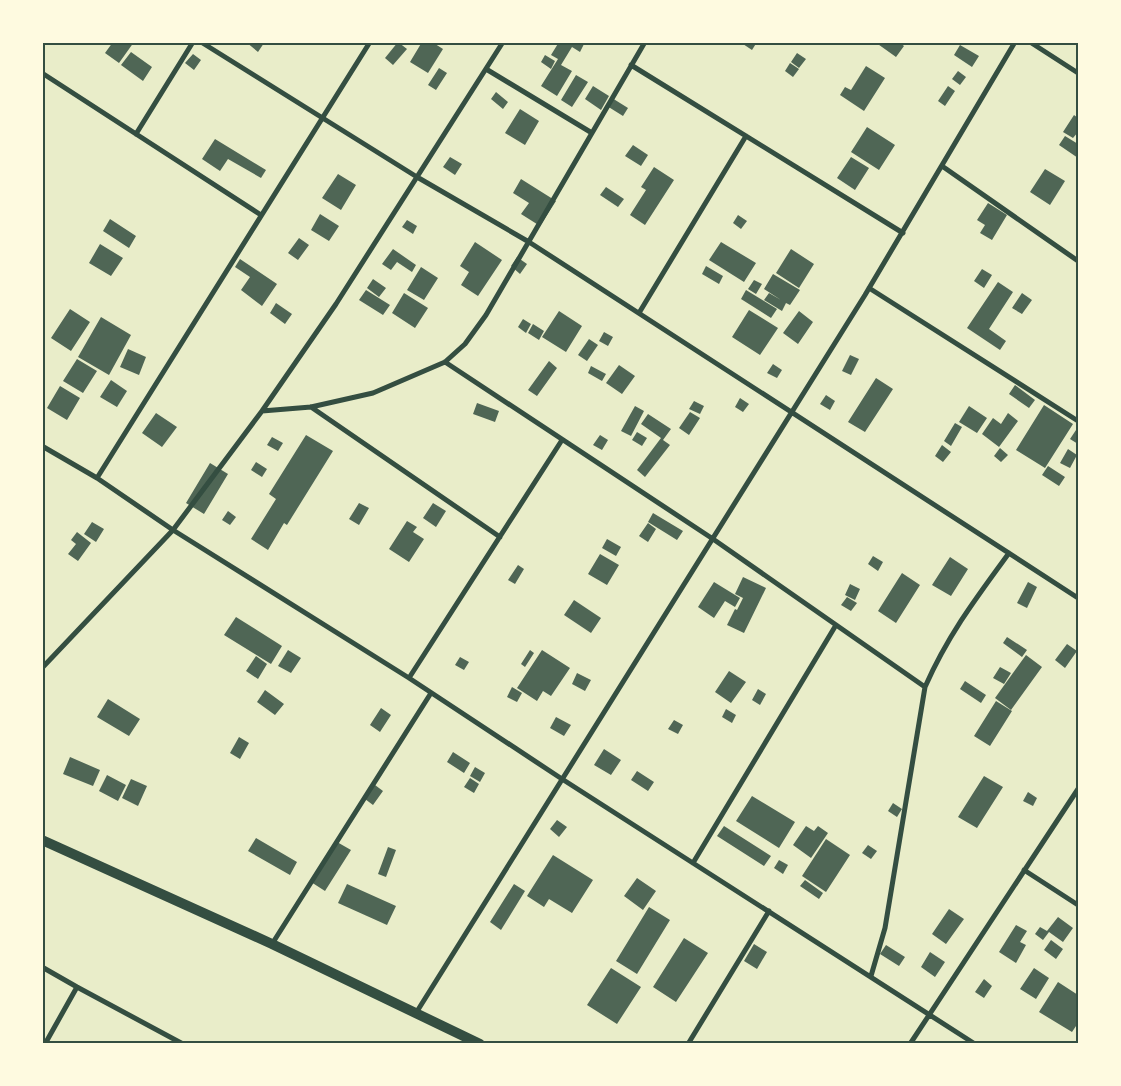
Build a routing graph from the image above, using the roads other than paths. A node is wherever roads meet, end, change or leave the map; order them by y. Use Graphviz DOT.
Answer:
graph roads {
  1 [pos="194,42"];
  2 [pos="201,42"];
  3 [pos="370,42"];
  4 [pos="503,42"];
  5 [pos="645,42"];
  6 [pos="1015,42"];
  7 [pos="1030,42"];
  8 [pos="631,65"];
  9 [pos="486,68"];
  10 [pos="42,73"];
  11 [pos="1078,73"];
  12 [pos="323,119"];
  13 [pos="592,132"];
  14 [pos="136,134"];
  15 [pos="746,136"];
  16 [pos="942,166"];
  17 [pos="417,177"];
  18 [pos="261,215"];
  19 [pos="903,233"];
  20 [pos="529,242"];
  21 [pos="1078,260"];
  22 [pos="870,288"];
  23 [pos="639,313"];
  24 [pos="445,362"];
  25 [pos="311,407"];
  26 [pos="262,411"];
  27 [pos="792,412"];
  28 [pos="1078,421"];
  29 [pos="562,440"];
  30 [pos="42,446"];
  31 [pos="97,478"];
  32 [pos="173,530"];
  33 [pos="500,537"];
  34 [pos="712,539"];
  35 [pos="1009,553"];
  36 [pos="1078,598"];
  37 [pos="836,625"];
  38 [pos="42,668"];
  39 [pos="409,678"];
  40 [pos="925,686"];
  41 [pos="431,693"];
  42 [pos="562,779"];
  43 [pos="1078,789"];
  44 [pos="42,840"];
  45 [pos="693,863"];
  46 [pos="1024,870"];
  47 [pos="1078,905"];
  48 [pos="769,911"];
  49 [pos="272,944"];
  50 [pos="42,967"];
  51 [pos="871,976"];
  52 [pos="77,987"];
  53 [pos="416,1013"];
  54 [pos="929,1014"];
  55 [pos="45,1044"];
  56 [pos="183,1044"];
  57 [pos="480,1044"];
  58 [pos="688,1044"];
  59 [pos="910,1044"];
  60 [pos="975,1044"];
  1 -- 14 [label="street"];
  2 -- 12 [label="street"];
  3 -- 12 [label="street"];
  4 -- 9 [label="street"];
  5 -- 8 [label="street"];
  6 -- 16 [label="street"];
  7 -- 11 [label="street"];
  8 -- 13 [label="street"];
  8 -- 15 [label="street"];
  9 -- 13 [label="street"];
  9 -- 17 [label="street"];
  10 -- 14 [label="street"];
  12 -- 17 [label="street"];
  12 -- 18 [label="street"];
  13 -- 20 [label="street"];
  14 -- 18 [label="street"];
  15 -- 19 [label="street"];
  15 -- 23 [label="street"];
  16 -- 19 [label="street"];
  16 -- 21 [label="street"];
  17 -- 20 [label="street"];
  17 -- 26 [label="street"];
  18 -- 31 [label="street"];
  19 -- 22 [label="street"];
  20 -- 23 [label="street"];
  20 -- 24 [label="street"];
  22 -- 27 [label="street"];
  22 -- 28 [label="street"];
  23 -- 27 [label="street"];
  24 -- 25 [label="street"];
  24 -- 29 [label="street"];
  25 -- 26 [label="street"];
  25 -- 33 [label="street"];
  26 -- 32 [label="street"];
  27 -- 34 [label="street"];
  27 -- 35 [label="street"];
  29 -- 33 [label="street"];
  29 -- 34 [label="street"];
  30 -- 31 [label="street"];
  31 -- 32 [label="street"];
  32 -- 38 [label="street"];
  32 -- 39 [label="street"];
  33 -- 39 [label="street"];
  34 -- 37 [label="street"];
  34 -- 42 [label="street"];
  35 -- 36 [label="street"];
  35 -- 40 [label="street"];
  37 -- 40 [label="street"];
  37 -- 45 [label="street"];
  39 -- 41 [label="street"];
  40 -- 51 [label="street"];
  41 -- 42 [label="street"];
  41 -- 49 [label="street"];
  42 -- 45 [label="street"];
  42 -- 53 [label="street"];
  43 -- 46 [label="street"];
  44 -- 49 [label="main road"];
  45 -- 48 [label="street"];
  46 -- 47 [label="street"];
  46 -- 54 [label="street"];
  48 -- 51 [label="street"];
  48 -- 58 [label="street"];
  49 -- 53 [label="main road"];
  50 -- 52 [label="street"];
  51 -- 54 [label="street"];
  52 -- 55 [label="street"];
  52 -- 56 [label="street"];
  53 -- 57 [label="main road"];
  54 -- 59 [label="street"];
  54 -- 60 [label="street"];
}
